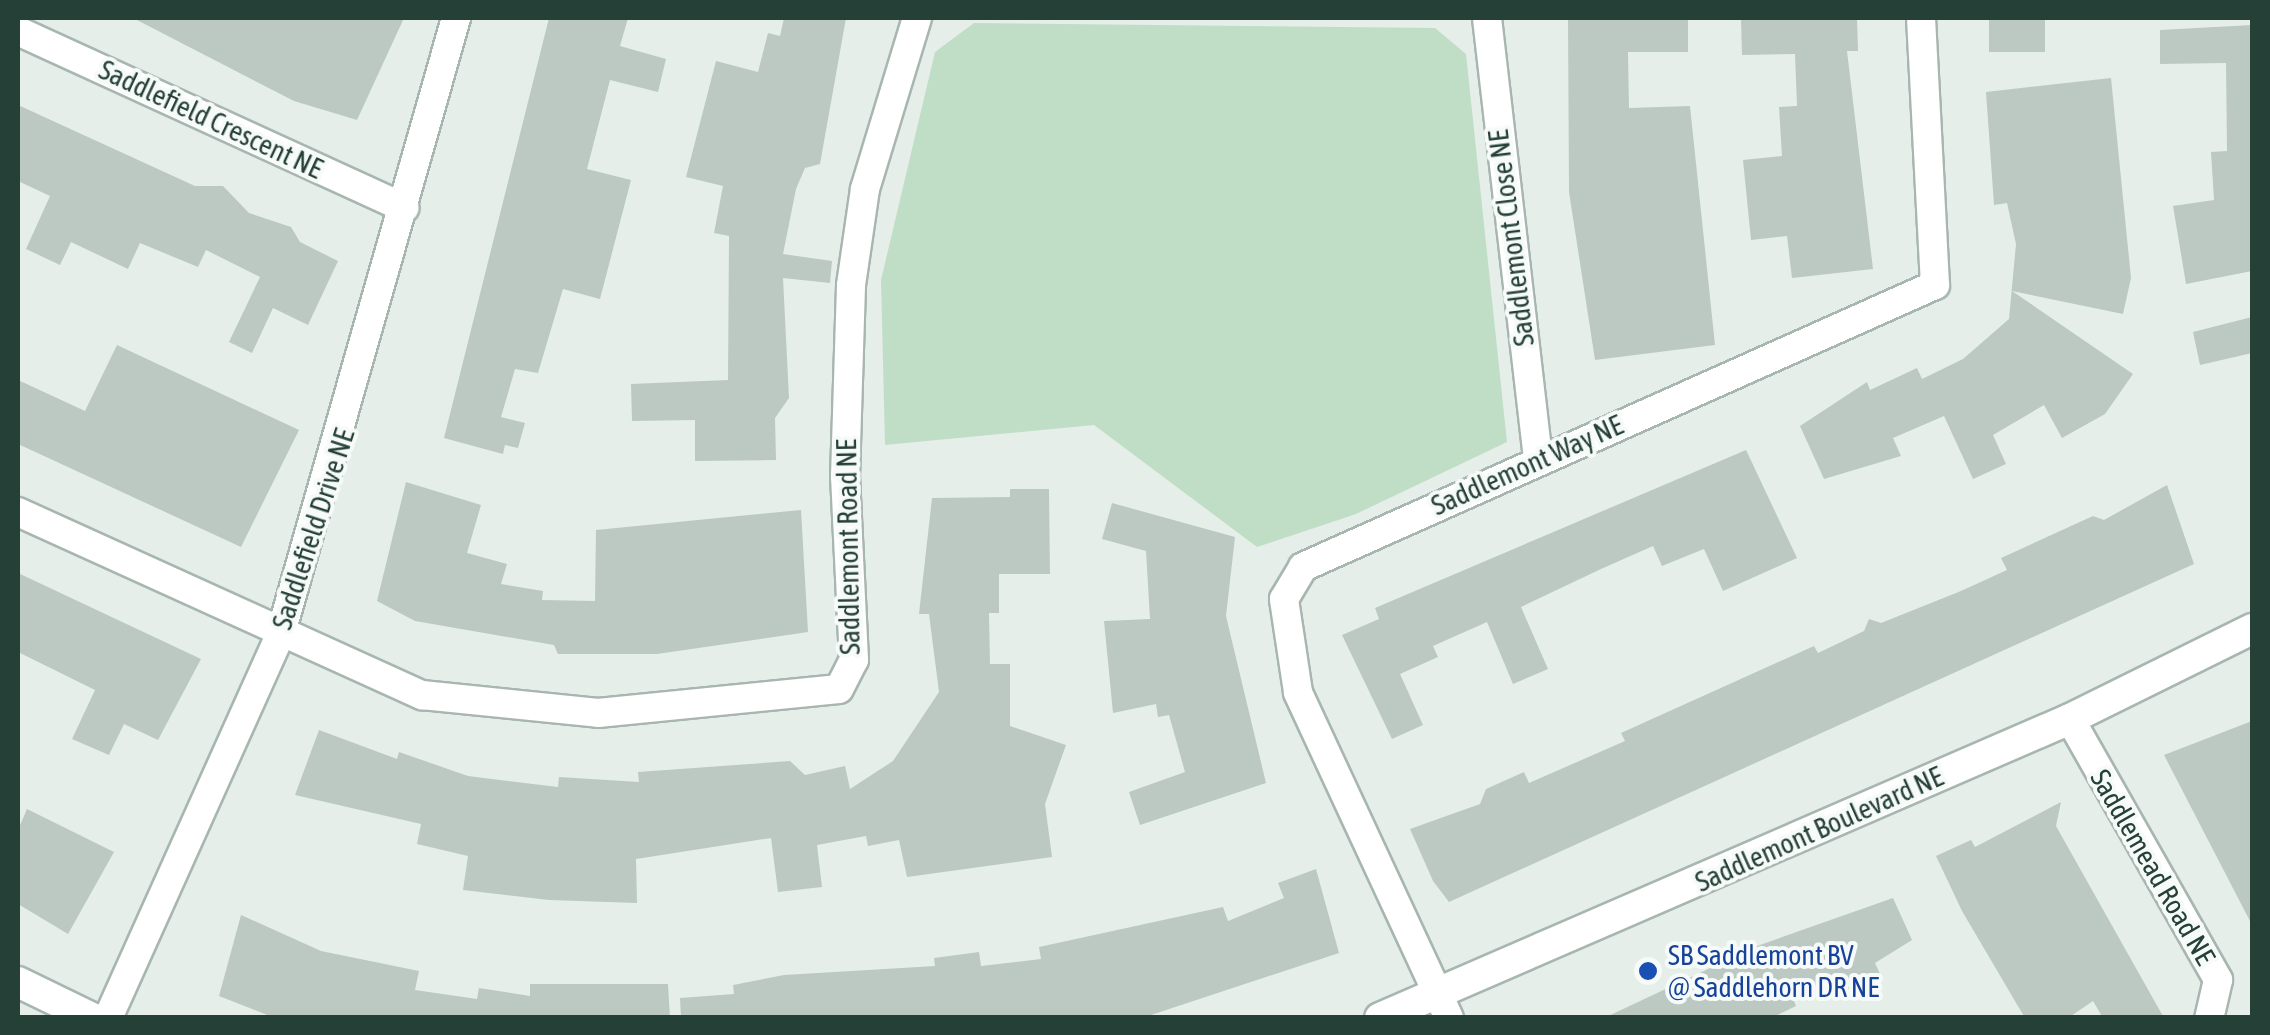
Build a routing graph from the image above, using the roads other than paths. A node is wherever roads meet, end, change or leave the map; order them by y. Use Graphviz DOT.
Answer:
graph roads {
  1 [pos="456,18"];
  2 [pos="917,18"];
  3 [pos="1487,18"];
  4 [pos="1920,18"];
  5 [pos="18,31"];
  6 [pos="404,208"];
  7 [pos="1538,458"];
  8 [pos="18,512"];
  9 [pos="2252,629"];
  10 [pos="280,636"];
  11 [pos="2070,718"];
  12 [pos="18,982"];
  13 [pos="1444,1008"];
  14 [pos="92,1018"];
  15 [pos="108,1018"];
  16 [pos="1380,1018"];
  17 [pos="2209,1018"];
  1 -- 6 [label="street, Saddlefield Drive NE"];
  2 -- 10 [label="street, Saddlemont Road NE"];
  3 -- 7 [label="street, Saddlemont Close NE"];
  4 -- 7 [label="street, Saddlemont Way NE"];
  5 -- 6 [label="street, Saddlefield Crescent NE"];
  6 -- 10 [label="street, Saddlefield Drive NE"];
  7 -- 13 [label="street, Saddlemont Way NE"];
  8 -- 10 [label="street"];
  9 -- 11 [label="street, Saddlemont Boulevard NE"];
  10 -- 15 [label="street, Saddlefield Drive NE"];
  11 -- 13 [label="street, Saddlemont Boulevard NE"];
  11 -- 17 [label="street, Saddlemead Road NE"];
  12 -- 14 [label="street"];
  13 -- 16 [label="street, Saddlemont Boulevard NE"];
}
